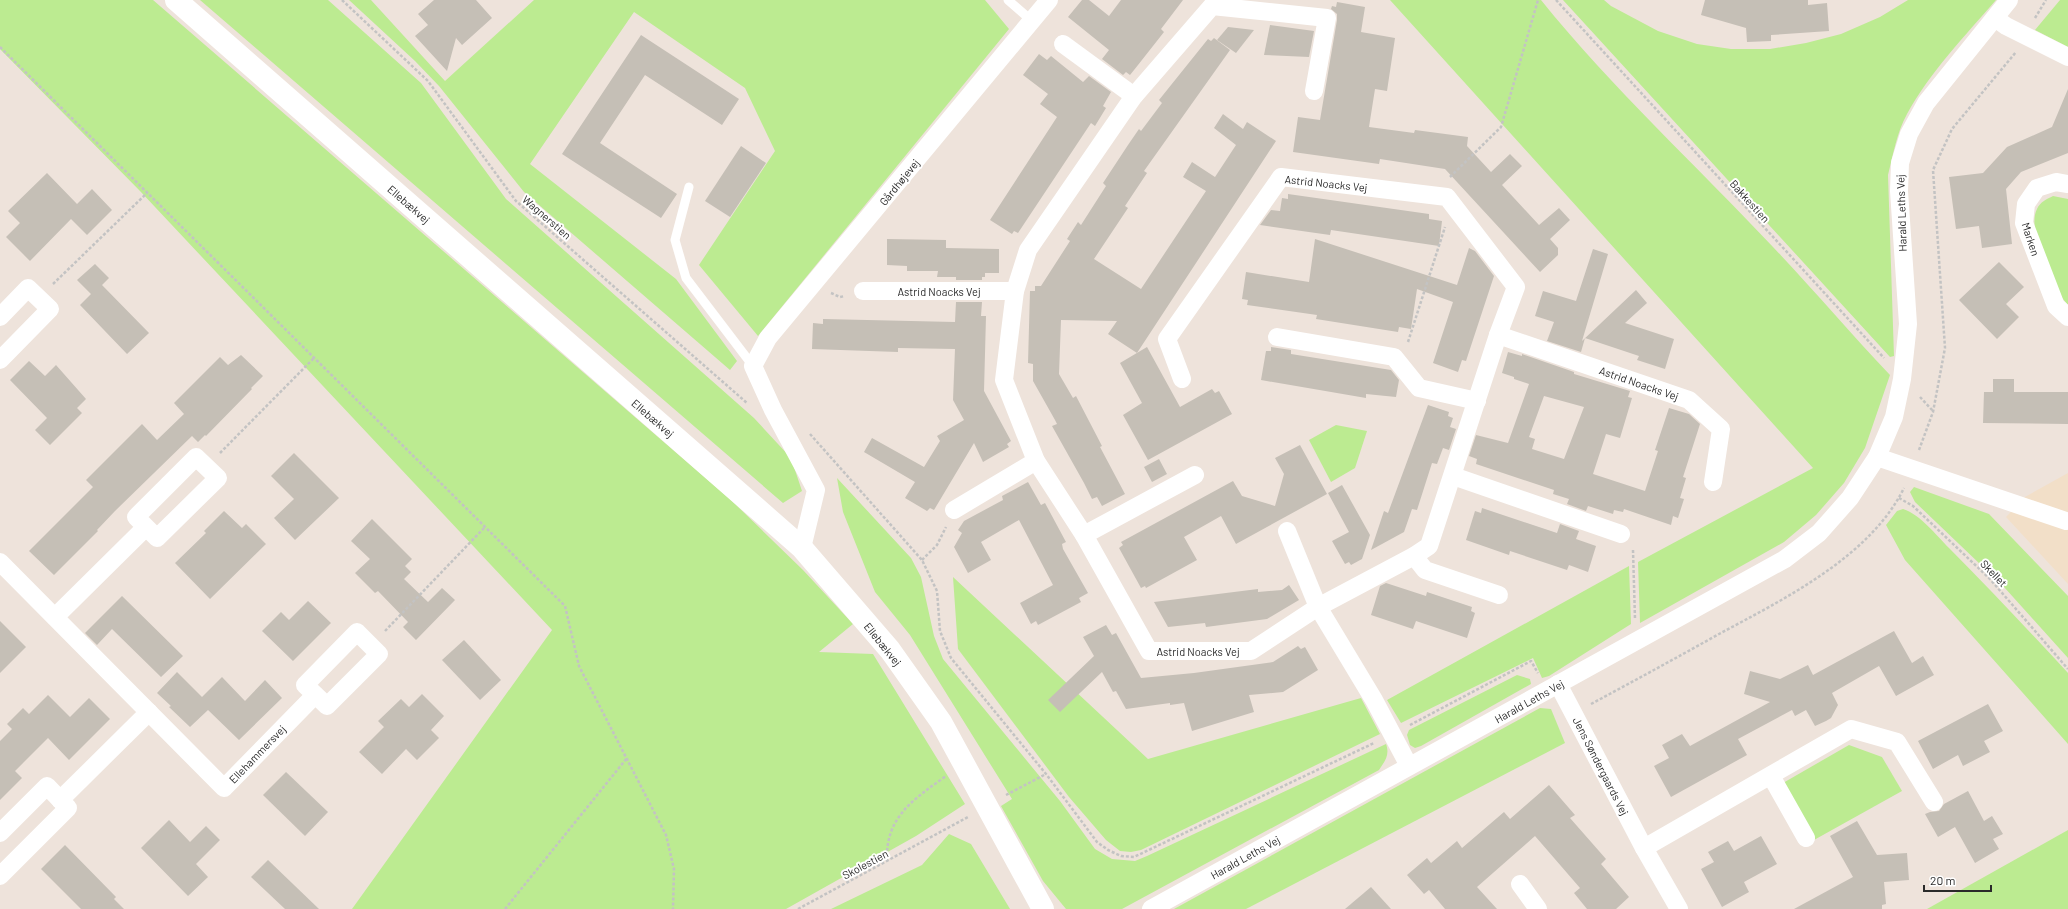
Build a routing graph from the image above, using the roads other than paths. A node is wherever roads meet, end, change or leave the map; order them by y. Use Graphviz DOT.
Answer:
graph roads {
  1 [pos="176,0"];
  2 [pos="1008,0"];
  3 [pos="1049,0"];
  4 [pos="2009,0"];
  5 [pos="1995,18"];
  6 [pos="1032,21"];
  7 [pos="1063,44"];
  8 [pos="2068,57"];
  9 [pos="1314,91"];
  10 [pos="1134,96"];
  11 [pos="2068,184"];
  12 [pos="689,187"];
  13 [pos="863,291"];
  14 [pos="1015,291"];
  15 [pos="0,316"];
  16 [pos="2068,317"];
  17 [pos="1498,335"];
  18 [pos="1277,337"];
  19 [pos="0,360"];
  20 [pos="753,366"];
  21 [pos="1182,380"];
  22 [pos="1477,400"];
  23 [pos="1877,457"];
  24 [pos="1036,461"];
  25 [pos="1195,475"];
  26 [pos="1453,476"];
  27 [pos="1713,482"];
  28 [pos="954,510"];
  29 [pos="2066,521"];
  30 [pos="146,527"];
  31 [pos="1286,531"];
  32 [pos="1621,534"];
  33 [pos="1084,535"];
  34 [pos="802,548"];
  35 [pos="1414,556"];
  36 [pos="0,562"];
  37 [pos="1499,595"];
  38 [pos="1318,607"];
  39 [pos="55,617"];
  40 [pos="1552,688"];
  41 [pos="315,695"];
  42 [pos="149,712"];
  43 [pos="1409,766"];
  44 [pos="1771,776"];
  45 [pos="60,800"];
  46 [pos="1934,802"];
  47 [pos="0,833"];
  48 [pos="1806,838"];
  49 [pos="1644,848"];
  50 [pos="0,876"];
  51 [pos="1520,884"];
  52 [pos="1043,909"];
  53 [pos="1151,909"];
  54 [pos="1538,909"];
  55 [pos="1679,909"];
  1 -- 34 [label="street, Ellebækvej"];
  2 -- 6 [label="lane"];
  3 -- 6 [label="street, Gårdhøjevej"];
  4 -- 5 [label="street, Harald Leths Vej"];
  5 -- 8 [label="street"];
  5 -- 23 [label="street, Harald Leths Vej"];
  6 -- 20 [label="street, Gårdhøjevej"];
  7 -- 10 [label="street"];
  9 -- 10 [label="street, Astrid Noacks Vej"];
  10 -- 14 [label="street, Astrid Noacks Vej"];
  11 -- 16 [label="street, Marken"];
  12 -- 20 [label="lane"];
  13 -- 14 [label="street, Astrid Noacks Vej"];
  14 -- 24 [label="street, Astrid Noacks Vej"];
  15 -- 19 [label="street"];
  17 -- 21 [label="street, Astrid Noacks Vej"];
  17 -- 22 [label="street, Astrid Noacks Vej"];
  17 -- 27 [label="street, Astrid Noacks Vej"];
  18 -- 22 [label="street"];
  20 -- 34 [label="street"];
  22 -- 26 [label="street, Astrid Noacks Vej"];
  23 -- 29 [label="street"];
  23 -- 40 [label="street, Harald Leths Vej"];
  24 -- 28 [label="street"];
  24 -- 33 [label="street, Astrid Noacks Vej"];
  25 -- 33 [label="street"];
  26 -- 32 [label="street"];
  26 -- 35 [label="street, Astrid Noacks Vej"];
  30 -- 30 [label="street"];
  30 -- 39 [label="street"];
  31 -- 38 [label="street"];
  33 -- 38 [label="street, Astrid Noacks Vej"];
  34 -- 52 [label="street, Ellebækvej"];
  35 -- 37 [label="street"];
  35 -- 38 [label="street, Astrid Noacks Vej"];
  36 -- 39 [label="street, Ellehammersvej"];
  38 -- 43 [label="street"];
  39 -- 42 [label="street, Ellehammersvej"];
  40 -- 43 [label="street, Harald Leths Vej"];
  40 -- 49 [label="street, Jens Søndergaards Vej"];
  41 -- 41 [label="street"];
  41 -- 42 [label="street, Ellehammersvej"];
  42 -- 45 [label="street"];
  43 -- 53 [label="street, Harald Leths Vej"];
  44 -- 46 [label="street"];
  44 -- 48 [label="street"];
  44 -- 49 [label="street"];
  45 -- 47 [label="street"];
  45 -- 50 [label="street"];
  49 -- 55 [label="street, Jens Søndergaards Vej"];
  51 -- 54 [label="street"];
}
